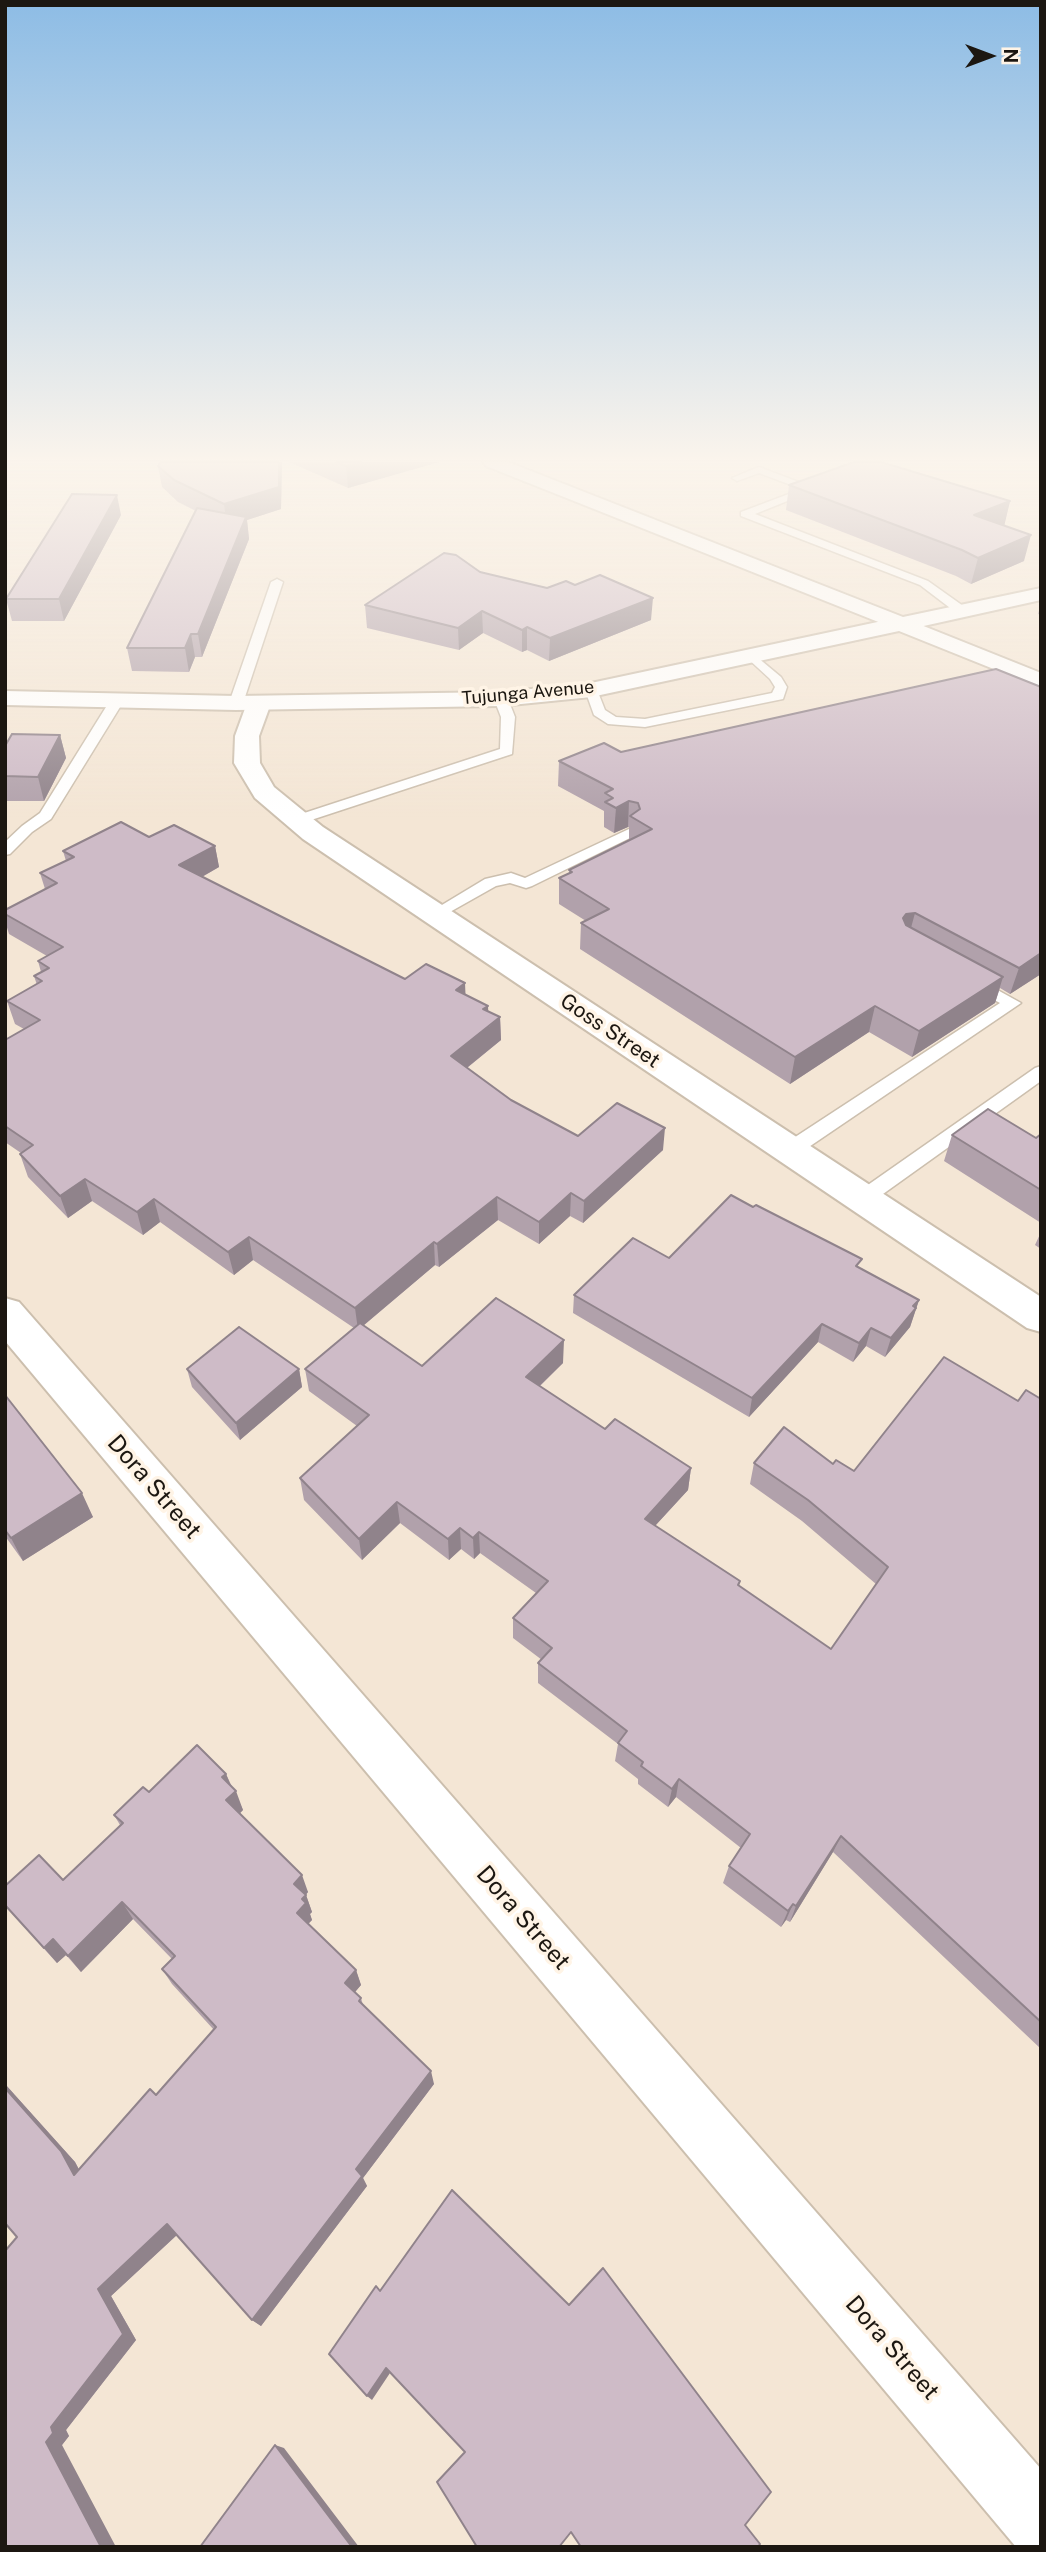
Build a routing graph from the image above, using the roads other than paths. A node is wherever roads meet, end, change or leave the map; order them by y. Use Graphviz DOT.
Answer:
graph roads {
  1 [pos="793,581"];
  2 [pos="919,581"];
  3 [pos="277,582"];
  4 [pos="1041,594"];
  5 [pos="962,611"];
  6 [pos="901,624"];
  7 [pos="751,656"];
  8 [pos="1041,681"];
  9 [pos="590,690"];
  10 [pos="5,698"];
  11 [pos="118,699"];
  12 [pos="501,699"];
  13 [pos="247,703"];
  14 [pos="297,820"];
  15 [pos="629,833"];
  16 [pos="5,850"];
  17 [pos="435,914"];
  18 [pos="954,971"];
  19 [pos="1041,1072"];
  20 [pos="790,1150"];
  21 [pos="862,1199"];
  22 [pos="5,1313"];
  23 [pos="1041,1317"];
  24 [pos="1041,2522"];
  1 -- 6 [label="street"];
  2 -- 5 [label="lane"];
  3 -- 13 [label="lane"];
  4 -- 5 [label="street, Tujunga Avenue"];
  5 -- 6 [label="street, Tujunga Avenue"];
  6 -- 7 [label="street, Tujunga Avenue"];
  6 -- 8 [label="street"];
  7 -- 9 [label="street, Tujunga Avenue"];
  7 -- 9 [label="lane"];
  9 -- 12 [label="street, Tujunga Avenue"];
  10 -- 11 [label="street, Tujunga Avenue"];
  11 -- 13 [label="street, Tujunga Avenue"];
  11 -- 16 [label="lane"];
  12 -- 13 [label="street, Tujunga Avenue"];
  12 -- 14 [label="lane"];
  13 -- 14 [label="street, Goss Street"];
  14 -- 17 [label="street, Goss Street"];
  15 -- 17 [label="lane"];
  17 -- 20 [label="street, Goss Street"];
  18 -- 20 [label="lane"];
  19 -- 21 [label="lane"];
  20 -- 21 [label="street, Goss Street"];
  21 -- 23 [label="street, Goss Street"];
  22 -- 24 [label="street, Dora Street"];
}
